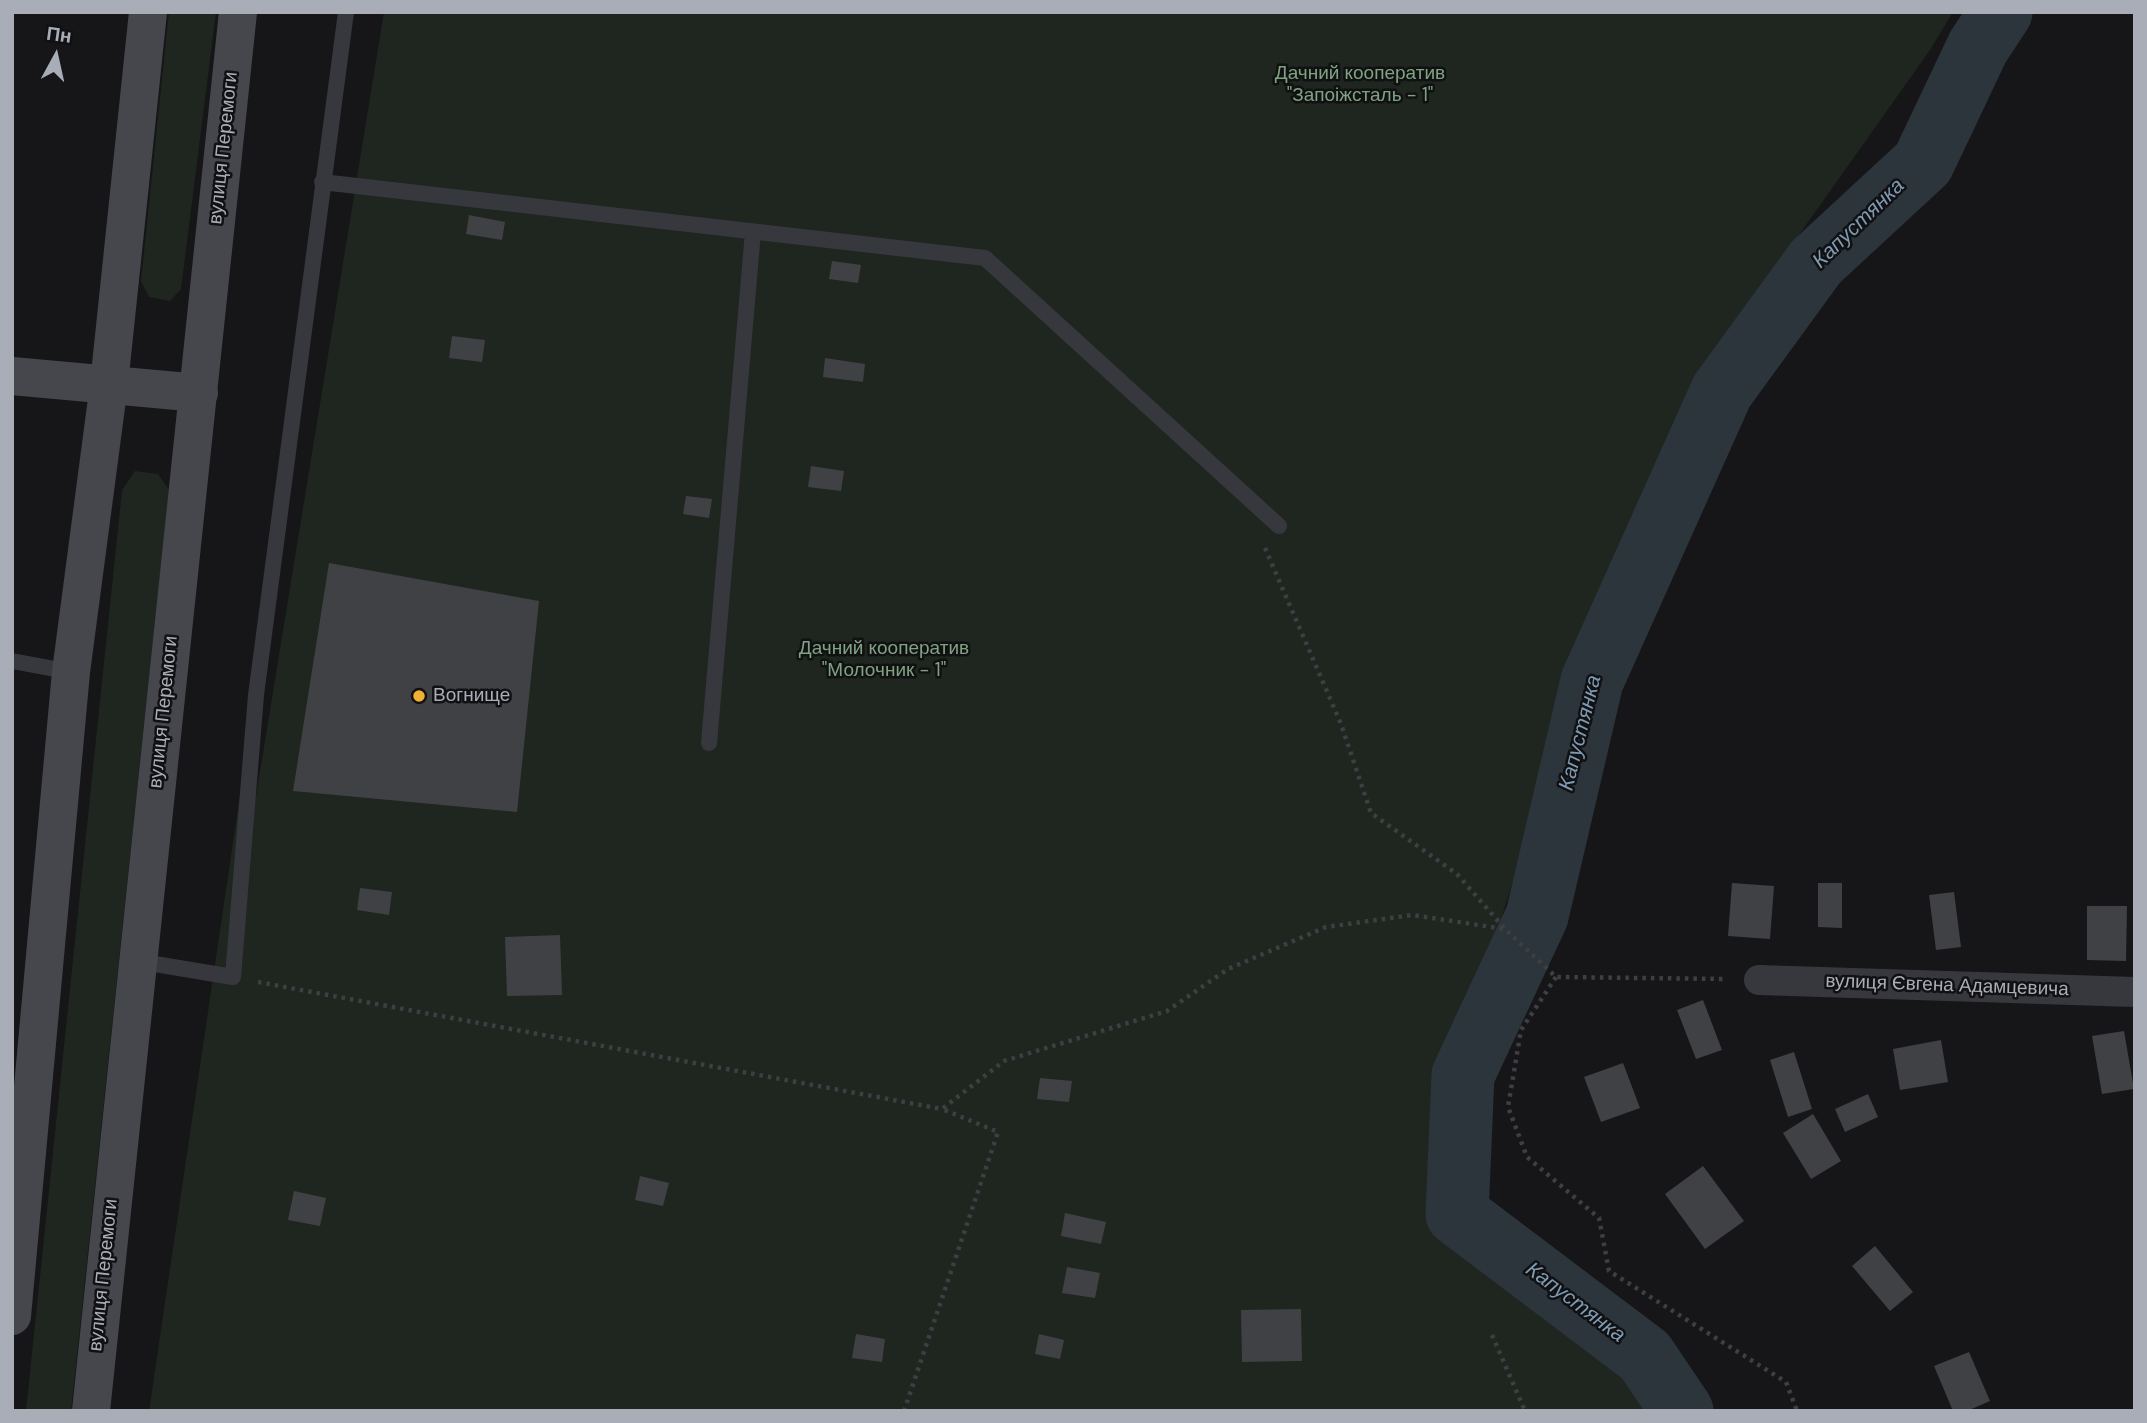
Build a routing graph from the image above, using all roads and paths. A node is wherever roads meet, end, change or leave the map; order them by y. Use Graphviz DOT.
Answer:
graph roads {
  1 [pos="148,12"];
  2 [pos="238,12"];
  3 [pos="346,12"];
  4 [pos="322,182"];
  5 [pos="753,232"];
  6 [pos="12,376"];
  7 [pos="109,384"];
  8 [pos="199,393"];
  9 [pos="1279,526"];
  10 [pos="12,661"];
  11 [pos="71,672"];
  12 [pos="709,743"];
  13 [pos="1505,929"];
  14 [pos="137,961"];
  15 [pos="233,977"];
  16 [pos="1556,977"];
  17 [pos="1759,980"];
  18 [pos="2135,992"];
  19 [pos="942,1109"];
  20 [pos="12,1316"];
  21 [pos="1492,1335"];
  22 [pos="91,1411"];
  23 [pos="904,1411"];
  24 [pos="1525,1411"];
  25 [pos="1797,1411"];
  1 -- 7 [label="main road"];
  2 -- 8 [label="main road, вулиця Перемоги"];
  3 -- 4 [label="lane"];
  4 -- 5 [label="lane"];
  4 -- 15 [label="lane"];
  5 -- 9 [label="lane"];
  5 -- 12 [label="lane"];
  6 -- 7 [label="main road"];
  7 -- 8 [label="main road"];
  7 -- 11 [label="main road"];
  8 -- 14 [label="main road, вулиця Перемоги"];
  9 -- 13 [label="path"];
  10 -- 11 [label="lane"];
  11 -- 20 [label="main road"];
  13 -- 16 [label="path"];
  13 -- 19 [label="path"];
  14 -- 15 [label="lane"];
  14 -- 22 [label="main road, вулиця Перемоги"];
  15 -- 19 [label="path"];
  16 -- 17 [label="path"];
  16 -- 25 [label="path"];
  17 -- 18 [label="street, вулиця Євгена Адамцевича"];
  19 -- 23 [label="path"];
  21 -- 24 [label="path"];
}
